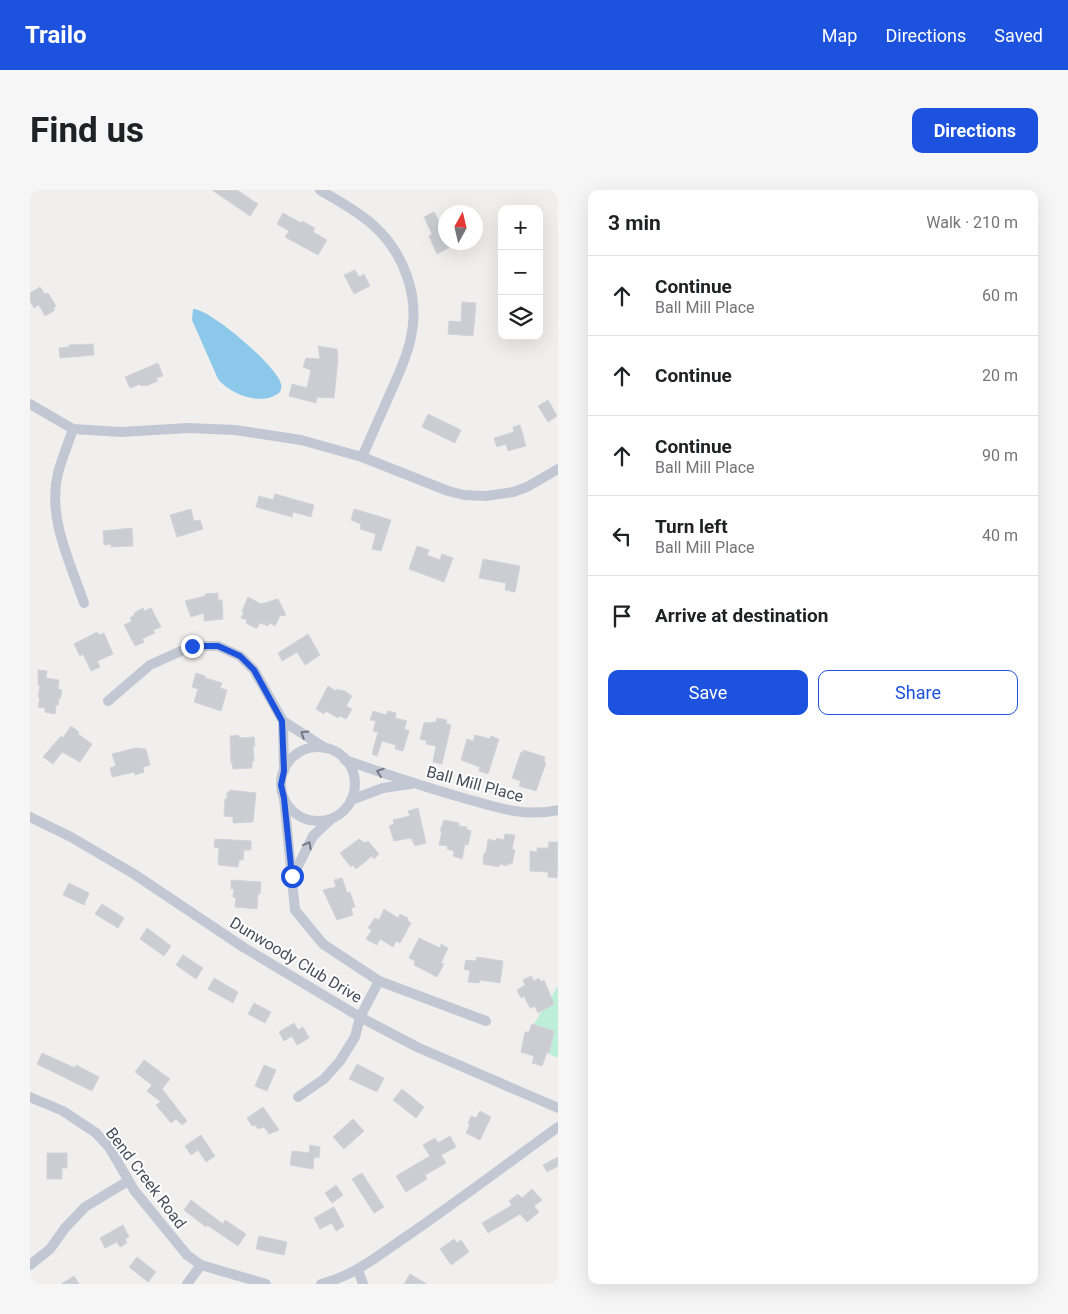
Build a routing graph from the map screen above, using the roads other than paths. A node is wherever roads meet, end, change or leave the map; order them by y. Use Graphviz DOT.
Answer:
graph roads {
  1 [pos="320,190"];
  2 [pos="30,404"];
  3 [pos="74,429"];
  4 [pos="362,457"];
  5 [pos="558,469"];
  6 [pos="84,603"];
  7 [pos="108,701"];
  8 [pos="282,721"];
  9 [pos="325,748"];
  10 [pos="345,760"];
  11 [pos="284,771"];
  12 [pos="415,784"];
  13 [pos="284,798"];
  14 [pos="351,800"];
  15 [pos="558,810"];
  16 [pos="30,816"];
  17 [pos="331,819"];
  18 [pos="292,876"];
  19 [pos="379,981"];
  20 [pos="360,1017"];
  21 [pos="486,1021"];
  22 [pos="30,1097"];
  23 [pos="298,1097"];
  24 [pos="558,1108"];
  25 [pos="558,1126"];
  26 [pos="128,1181"];
  27 [pos="30,1265"];
  28 [pos="201,1265"];
  29 [pos="358,1270"];
  30 [pos="187,1284"];
  31 [pos="266,1284"];
  32 [pos="321,1284"];
  33 [pos="363,1284"];
  1 -- 4 [label="street"];
  2 -- 3 [label="street"];
  3 -- 4 [label="street"];
  3 -- 6 [label="street"];
  4 -- 5 [label="street"];
  7 -- 8 [label="street"];
  9 -- 8 [label="street, one-way"];
  8 -- 11 [label="street"];
  9 -- 10 [label="street"];
  9 -- 11 [label="street"];
  12 -- 10 [label="street, Ball Mill Place, one-way"];
  10 -- 14 [label="street"];
  11 -- 13 [label="street"];
  12 -- 14 [label="street, Ball Mill Place"];
  12 -- 15 [label="street, Ball Mill Place"];
  13 -- 17 [label="street"];
  13 -- 18 [label="street"];
  14 -- 17 [label="street"];
  16 -- 20 [label="street, Dunwoody Club Drive"];
  18 -- 17 [label="street, one-way"];
  18 -- 19 [label="street"];
  19 -- 20 [label="street"];
  19 -- 21 [label="street"];
  20 -- 23 [label="street"];
  20 -- 24 [label="street, Dunwoody Club Drive"];
  22 -- 26 [label="street, Bend Creek Road"];
  25 -- 29 [label="street"];
  26 -- 27 [label="street"];
  26 -- 28 [label="street, Bend Creek Road"];
  28 -- 30 [label="street"];
  28 -- 31 [label="street, Bend Creek Road"];
  29 -- 32 [label="street"];
  29 -- 33 [label="street"];
}
